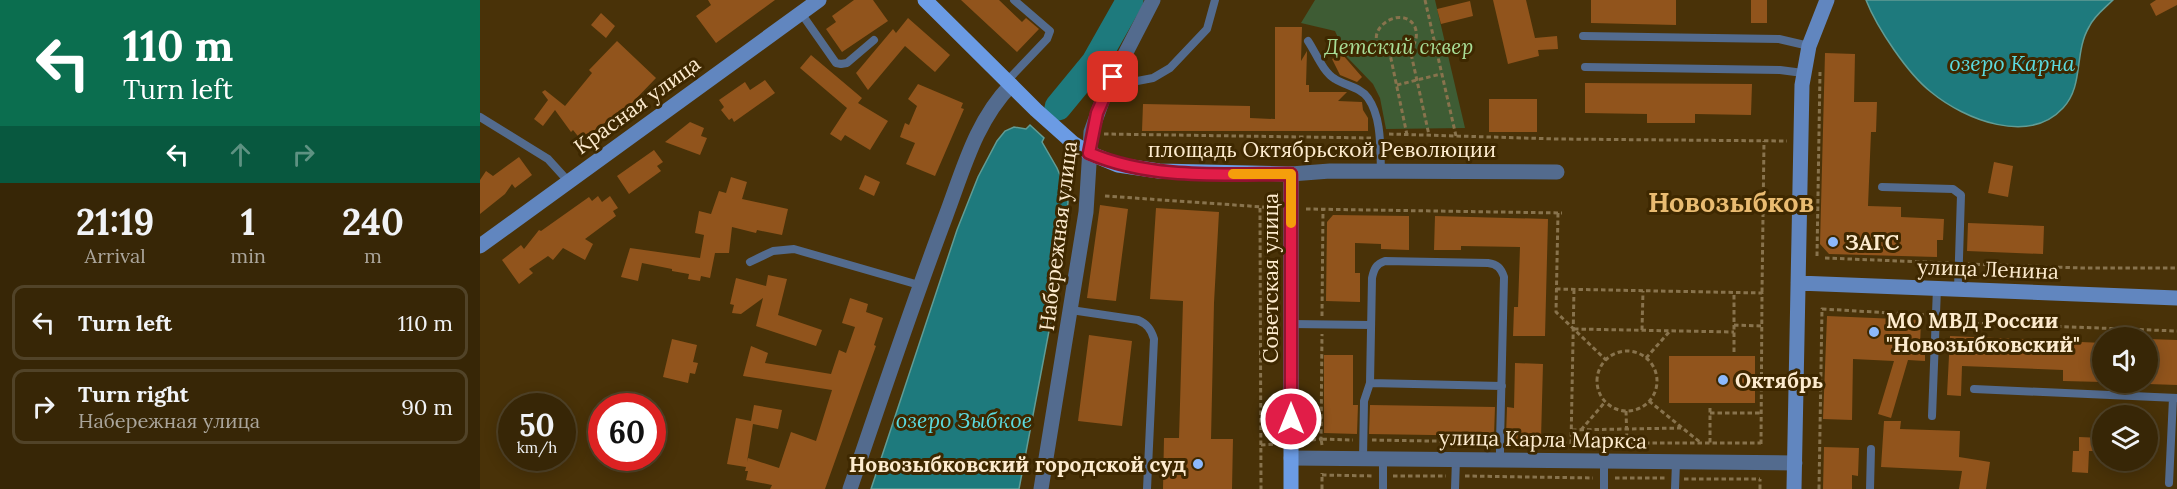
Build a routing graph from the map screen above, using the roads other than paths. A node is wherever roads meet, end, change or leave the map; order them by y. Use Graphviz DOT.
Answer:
graph roads {
  1 [pos="819,0"];
  2 [pos="1014,0"];
  3 [pos="1153,0"];
  4 [pos="1215,0"];
  5 [pos="1827,0"];
  6 [pos="929,1"];
  7 [pos="801,13"];
  8 [pos="1583,36"];
  9 [pos="874,40"];
  10 [pos="1308,41"];
  11 [pos="1809,46"];
  12 [pos="1585,67"];
  13 [pos="1803,73"];
  14 [pos="1111,81"];
  15 [pos="1009,83"];
  16 [pos="480,117"];
  17 [pos="1089,153"];
  18 [pos="1381,171"];
  19 [pos="1557,172"];
  20 [pos="1291,174"];
  21 [pos="568,181"];
  22 [pos="1882,188"];
  23 [pos="480,246"];
  24 [pos="750,262"];
  25 [pos="1797,283"];
  26 [pos="919,285"];
  27 [pos="1937,288"];
  28 [pos="1958,289"];
  29 [pos="2177,298"];
  30 [pos="1071,310"];
  31 [pos="1291,324"];
  32 [pos="1371,325"];
  33 [pos="1370,383"];
  34 [pos="1502,386"];
  35 [pos="1974,389"];
  36 [pos="2175,398"];
  37 [pos="1932,416"];
  38 [pos="1871,449"];
  39 [pos="1292,458"];
  40 [pos="1363,459"];
  41 [pos="1383,459"];
  42 [pos="1456,459"];
  43 [pos="1500,459"];
  44 [pos="1604,460"];
  45 [pos="1676,462"];
  46 [pos="1795,463"];
  47 [pos="2169,483"];
  48 [pos="850,489"];
  49 [pos="1041,489"];
  50 [pos="1147,489"];
  51 [pos="1291,489"];
  52 [pos="1383,489"];
  53 [pos="1455,489"];
  54 [pos="1604,489"];
  55 [pos="1675,489"];
  56 [pos="1794,489"];
  57 [pos="1870,489"];
  1 -- 7 [label="main road, Красная улица"];
  2 -- 15 [label="lane"];
  3 -- 14 [label="street, Набережная улица"];
  4 -- 14 [label="lane"];
  5 -- 11 [label="main road"];
  6 -- 15 [label="main road, площадь Октябрьской Революции"];
  7 -- 9 [label="lane"];
  7 -- 21 [label="main road, Красная улица"];
  8 -- 11 [label="lane"];
  10 -- 18 [label="lane"];
  11 -- 13 [label="main road"];
  12 -- 13 [label="lane"];
  13 -- 25 [label="main road"];
  14 -- 17 [label="street, Набережная улица"];
  15 -- 17 [label="main road, площадь Октябрьской Революции"];
  15 -- 26 [label="street"];
  16 -- 21 [label="lane"];
  17 -- 20 [label="main road, площадь Октябрьской Революции"];
  17 -- 30 [label="street, Набережная улица"];
  18 -- 19 [label="street, площадь Октябрьской Революции"];
  18 -- 20 [label="street, площадь Октябрьской Революции"];
  20 -- 31 [label="main road, Советская улица"];
  21 -- 23 [label="main road, Красная улица"];
  22 -- 28 [label="lane"];
  24 -- 26 [label="lane"];
  25 -- 27 [label="main road, улица Ленина"];
  25 -- 46 [label="main road"];
  26 -- 48 [label="street"];
  27 -- 28 [label="main road, улица Ленина"];
  27 -- 37 [label="lane"];
  28 -- 29 [label="main road, улица Ленина"];
  30 -- 49 [label="street, Набережная улица"];
  30 -- 50 [label="lane"];
  31 -- 32 [label="lane"];
  31 -- 39 [label="main road, Советская улица"];
  32 -- 33 [label="lane"];
  32 -- 34 [label="lane"];
  33 -- 34 [label="lane"];
  33 -- 40 [label="lane"];
  34 -- 43 [label="lane"];
  35 -- 36 [label="lane"];
  36 -- 47 [label="lane"];
  38 -- 57 [label="lane"];
  39 -- 40 [label="street, улица Карла Маркса"];
  39 -- 51 [label="main road, Советская улица"];
  40 -- 41 [label="street, улица Карла Маркса"];
  41 -- 42 [label="street, улица Карла Маркса"];
  41 -- 52 [label="lane"];
  42 -- 43 [label="street, улица Карла Маркса"];
  42 -- 53 [label="lane"];
  43 -- 44 [label="street, улица Карла Маркса"];
  44 -- 45 [label="street, улица Карла Маркса"];
  44 -- 54 [label="lane"];
  45 -- 46 [label="street, улица Карла Маркса"];
  45 -- 55 [label="lane"];
  46 -- 56 [label="main road"];
}
